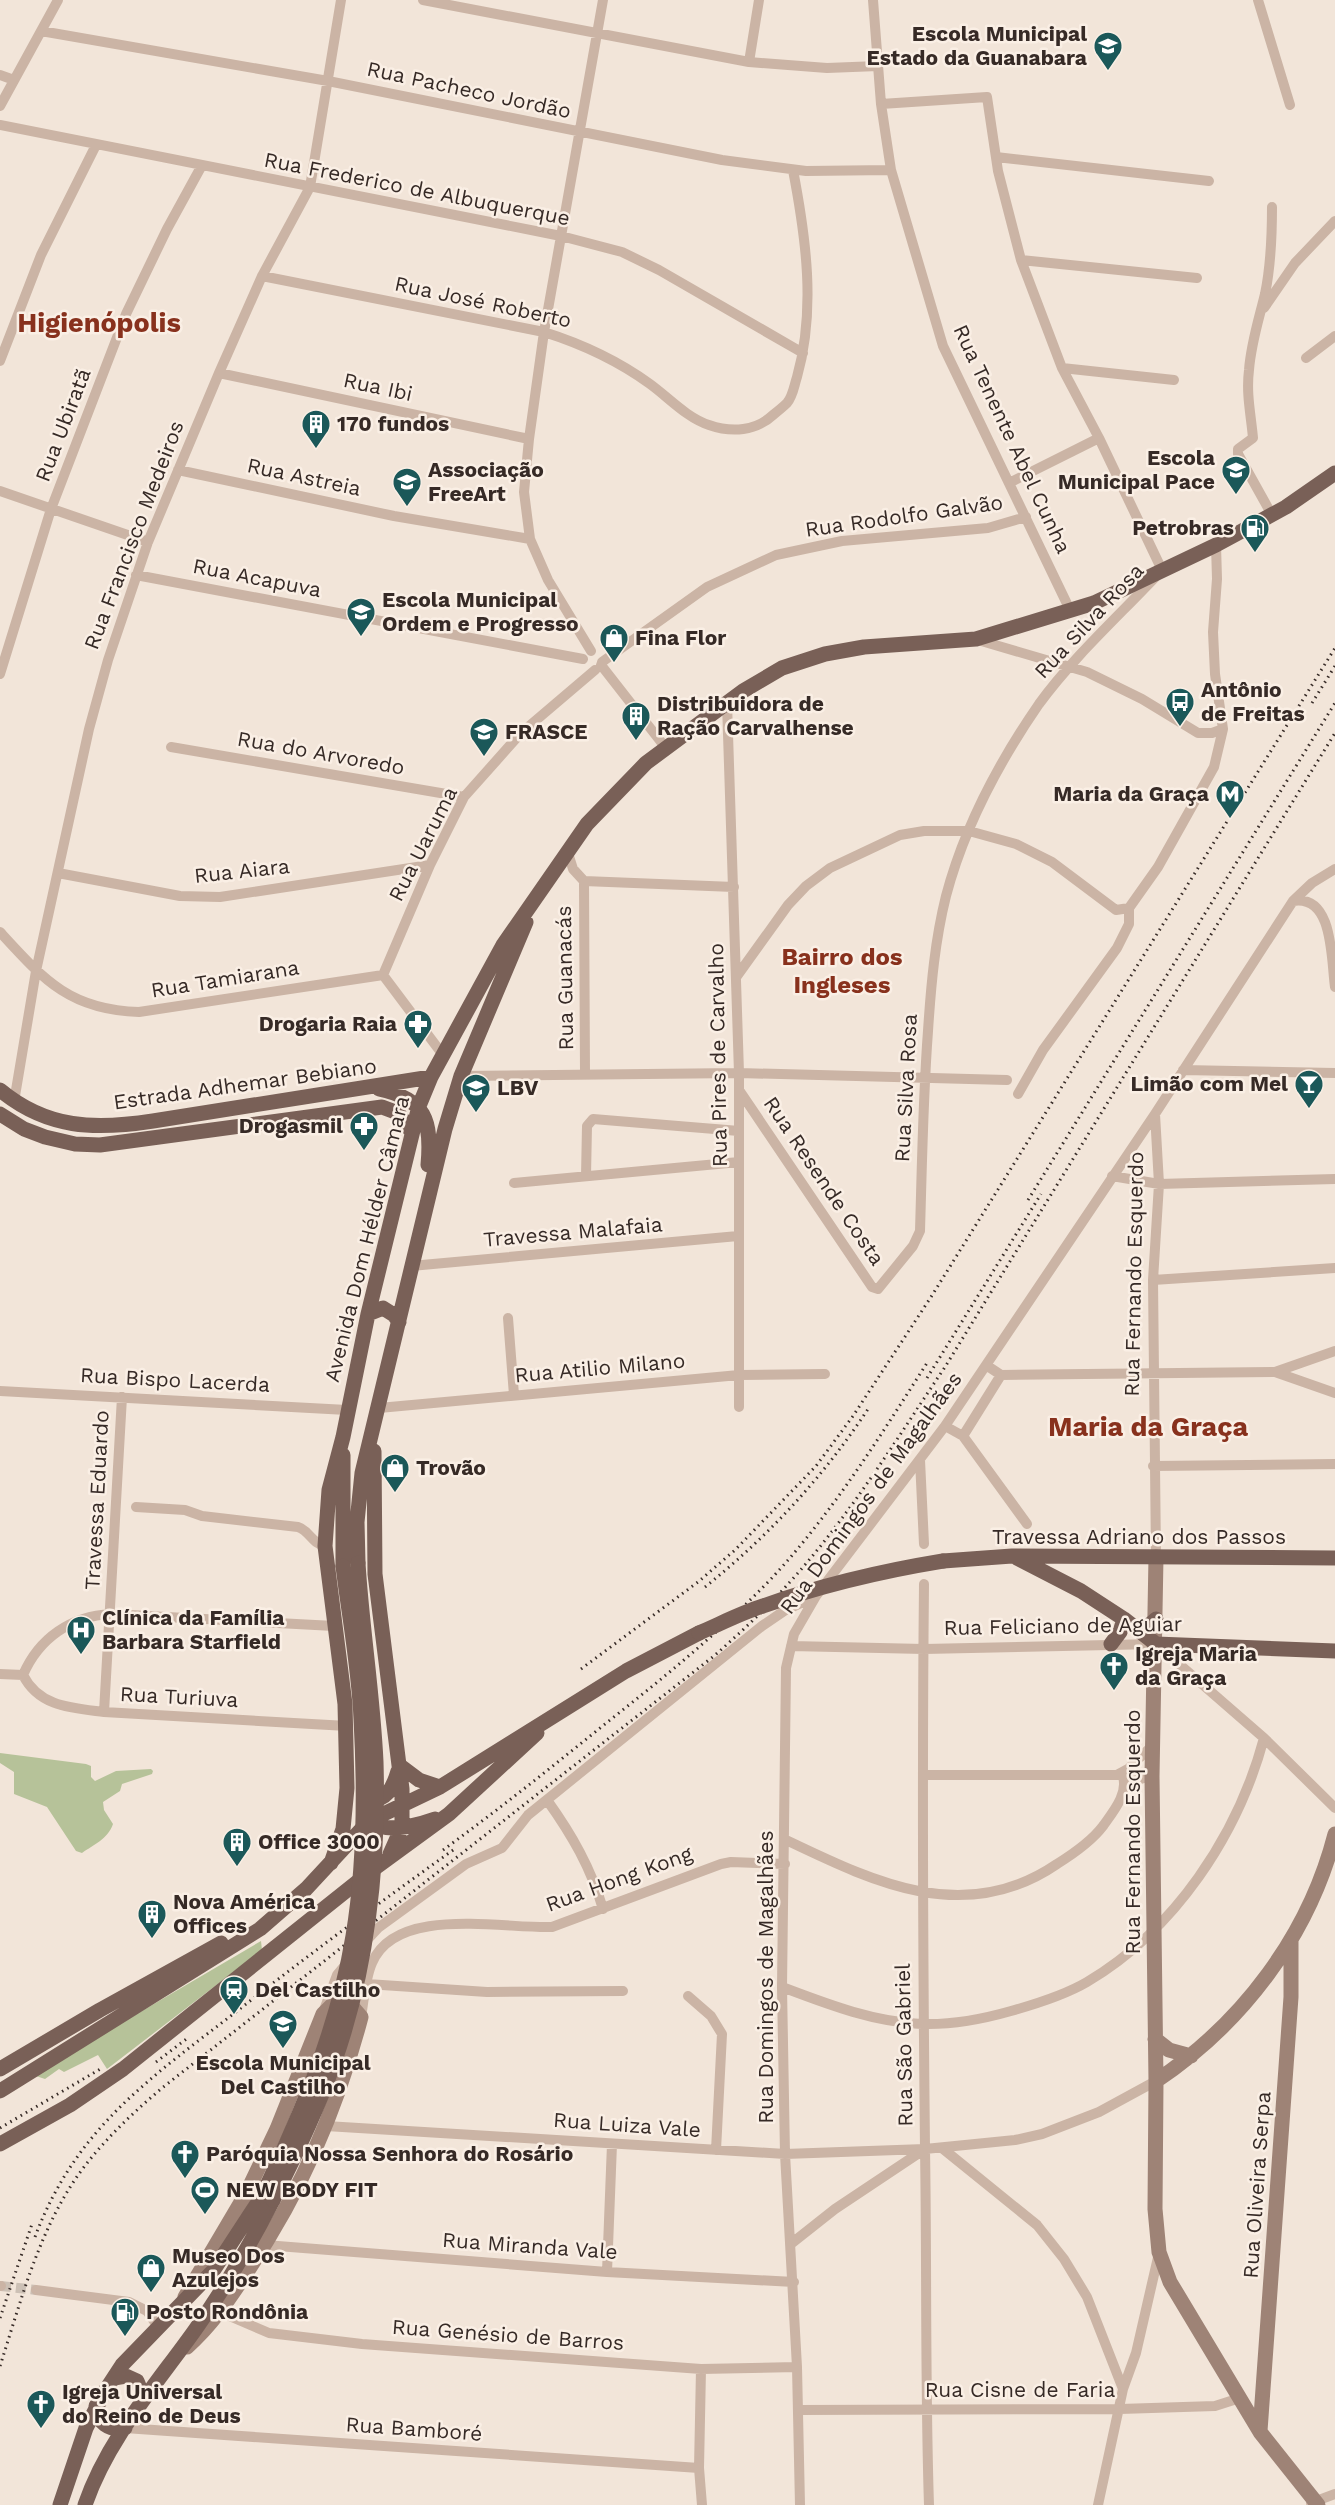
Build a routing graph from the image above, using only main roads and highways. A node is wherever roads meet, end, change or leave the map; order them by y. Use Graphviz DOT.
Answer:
graph roads {
  1 [pos="1335,473"];
  2 [pos="534,901"];
  3 [pos="431,1077"];
  4 [pos="374,1087"];
  5 [pos="0,1090"];
  6 [pos="419,1106"];
  7 [pos="0,1114"];
  8 [pos="411,1131"];
  9 [pos="418,1233"];
  10 [pos="368,1314"];
  11 [pos="399,1322"];
  12 [pos="374,1430"];
  13 [pos="343,1437"];
  14 [pos="1012,1556"];
  15 [pos="1335,1558"];
  16 [pos="1156,1619"];
  17 [pos="1129,1623"];
  18 [pos="1111,1644"];
  19 [pos="1335,1651"];
  20 [pos="554,1716"];
  21 [pos="399,1766"];
  22 [pos="440,1787"];
  23 [pos="347,1788"];
  24 [pos="402,1805"];
  25 [pos="449,1814"];
  26 [pos="369,1821"];
  27 [pos="402,1827"];
  28 [pos="385,1860"];
  29 [pos="331,1863"];
  30 [pos="371,1871"];
  31 [pos="260,1929"];
  32 [pos="0,2069"];
  33 [pos="0,2091"];
  34 [pos="0,2144"];
  35 [pos="268,2198"];
  36 [pos="114,2378"];
  37 [pos="144,2398"];
  38 [pos="96,2406"];
  39 [pos="125,2428"];
  40 [pos="60,2505"];
  41 [pos="85,2505"];
  1 -- 2 [label="main road, Avenida Dom Hélder Câmara"];
  2 -- 3 [label="main road, Avenida Dom Hélder Câmara"];
  2 -- 9 [label="main road, Avenida Dom Hélder Câmara"];
  3 -- 4 [label="main road, Estrada Adhemar Bebiano"];
  3 -- 6 [label="main road, Avenida Dom Hélder Câmara"];
  4 -- 5 [label="main road, Estrada Adhemar Bebiano"];
  4 -- 6 [label="main road"];
  6 -- 8 [label="main road, Avenida Dom Hélder Câmara"];
  6 -- 9 [label="main road"];
  7 -- 8 [label="main road, Estrada Adhemar Bebiano"];
  8 -- 10 [label="main road, Avenida Dom Hélder Câmara"];
  9 -- 11 [label="main road, Avenida Dom Hélder Câmara"];
  10 -- 11 [label="main road"];
  10 -- 13 [label="main road, Avenida Dom Hélder Câmara"];
  11 -- 12 [label="main road, Avenida Dom Hélder Câmara"];
  12 -- 21 [label="main road, Avenida Dom Hélder Câmara"];
  12 -- 35 [label="main road, Avenida Dom Hélder Câmara, bridge"];
  13 -- 23 [label="main road, Avenida Dom Hélder Câmara"];
  13 -- 35 [label="main road, Avenida Dom Hélder Câmara, bridge"];
  14 -- 15 [label="main road, Travessa Adriano dos Passos"];
  14 -- 17 [label="main road"];
  14 -- 20 [label="main road, Travessa Adriano dos Passos, bridge"];
  16 -- 17 [label="main road"];
  17 -- 18 [label="main road"];
  17 -- 19 [label="main road, Rua Feliciano de Aguiar"];
  20 -- 22 [label="main road"];
  20 -- 25 [label="main road"];
  21 -- 22 [label="main road"];
  21 -- 23 [label="main road"];
  21 -- 24 [label="main road, Avenida Dom Hélder Câmara"];
  22 -- 24 [label="main road"];
  23 -- 26 [label="main road"];
  23 -- 29 [label="main road, Avenida Dom Hélder Câmara"];
  24 -- 26 [label="main road"];
  24 -- 27 [label="main road, Avenida Dom Hélder Câmara"];
  25 -- 27 [label="main road"];
  25 -- 28 [label="main road"];
  26 -- 27 [label="main road"];
  26 -- 29 [label="main road"];
  27 -- 28 [label="main road, Avenida Dom Hélder Câmara"];
  28 -- 30 [label="main road"];
  29 -- 30 [label="main road"];
  29 -- 31 [label="main road"];
  30 -- 34 [label="main road"];
  31 -- 32 [label="main road"];
  31 -- 33 [label="main road"];
  35 -- 36 [label="main road"];
  35 -- 37 [label="main road"];
  36 -- 37 [label="main road"];
  36 -- 38 [label="main road"];
  37 -- 39 [label="main road"];
  38 -- 39 [label="main road"];
  38 -- 40 [label="main road"];
  39 -- 41 [label="main road"];
}
